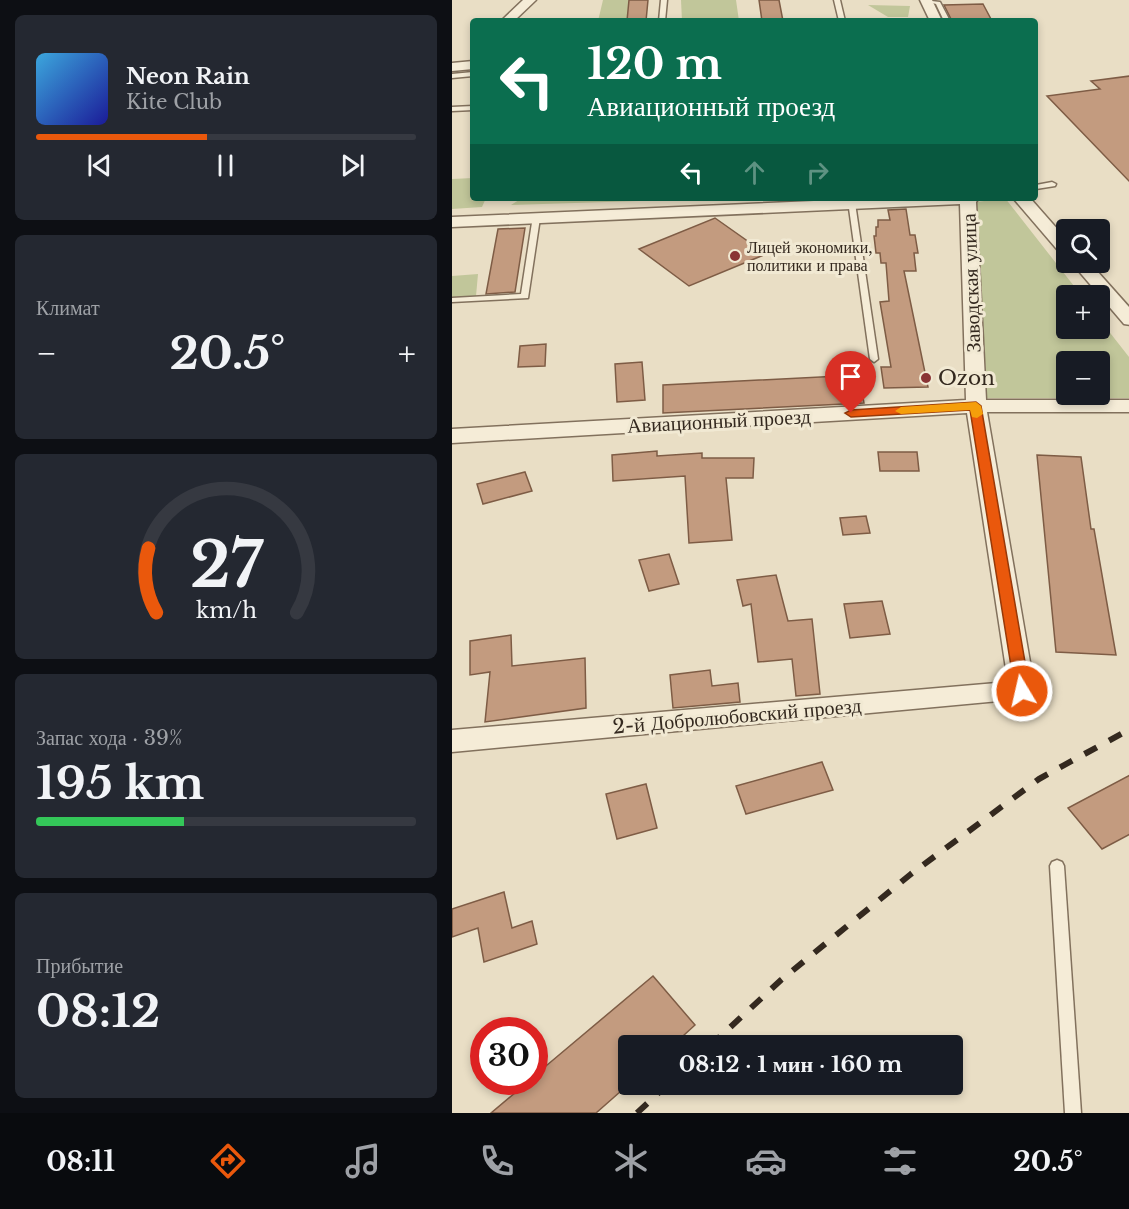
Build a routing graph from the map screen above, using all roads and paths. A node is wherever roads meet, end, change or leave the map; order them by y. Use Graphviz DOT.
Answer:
graph roads {
  1 [pos="530,0"];
  2 [pos="664,0"];
  3 [pos="838,0"];
  4 [pos="933,2"];
  5 [pos="510,18"];
  6 [pos="662,18"];
  7 [pos="841,18"];
  8 [pos="936,18"];
  9 [pos="945,18"];
  10 [pos="466,68"];
  11 [pos="452,76"];
  12 [pos="470,108"];
  13 [pos="452,110"];
  14 [pos="1052,184"];
  15 [pos="1038,187"];
  16 [pos="874,201"];
  17 [pos="959,201"];
  18 [pos="1024,201"];
  19 [pos="757,203"];
  20 [pos="851,203"];
  21 [pos="536,218"];
  22 [pos="452,222"];
  23 [pos="1056,238"];
  24 [pos="1089,273"];
  25 [pos="452,300"];
  26 [pos="1130,320"];
  27 [pos="874,359"];
  28 [pos="976,406"];
  29 [pos="1130,406"];
  30 [pos="452,436"];
  31 [pos="1022,691"];
  32 [pos="452,741"];
  33 [pos="1057,866"];
  34 [pos="1073,1113"];
  1 -- 5 [label="street"];
  2 -- 6 [label="lane"];
  3 -- 7 [label="lane"];
  4 -- 8 [label="street"];
  4 -- 9 [label="lane"];
  10 -- 11 [label="lane"];
  12 -- 13 [label="lane"];
  14 -- 15 [label="lane"];
  16 -- 20 [label="street"];
  17 -- 28 [label="street, Заводская улица"];
  18 -- 23 [label="street"];
  19 -- 20 [label="street"];
  19 -- 21 [label="street"];
  20 -- 27 [label="lane"];
  21 -- 22 [label="street"];
  21 -- 25 [label="lane"];
  24 -- 26 [label="street"];
  28 -- 29 [label="street, Авиационный проезд"];
  28 -- 30 [label="street, Авиационный проезд"];
  28 -- 31 [label="street, Заводская улица"];
  31 -- 32 [label="street, 2-й Добролюбовский проезд"];
  33 -- 34 [label="lane"];
}
